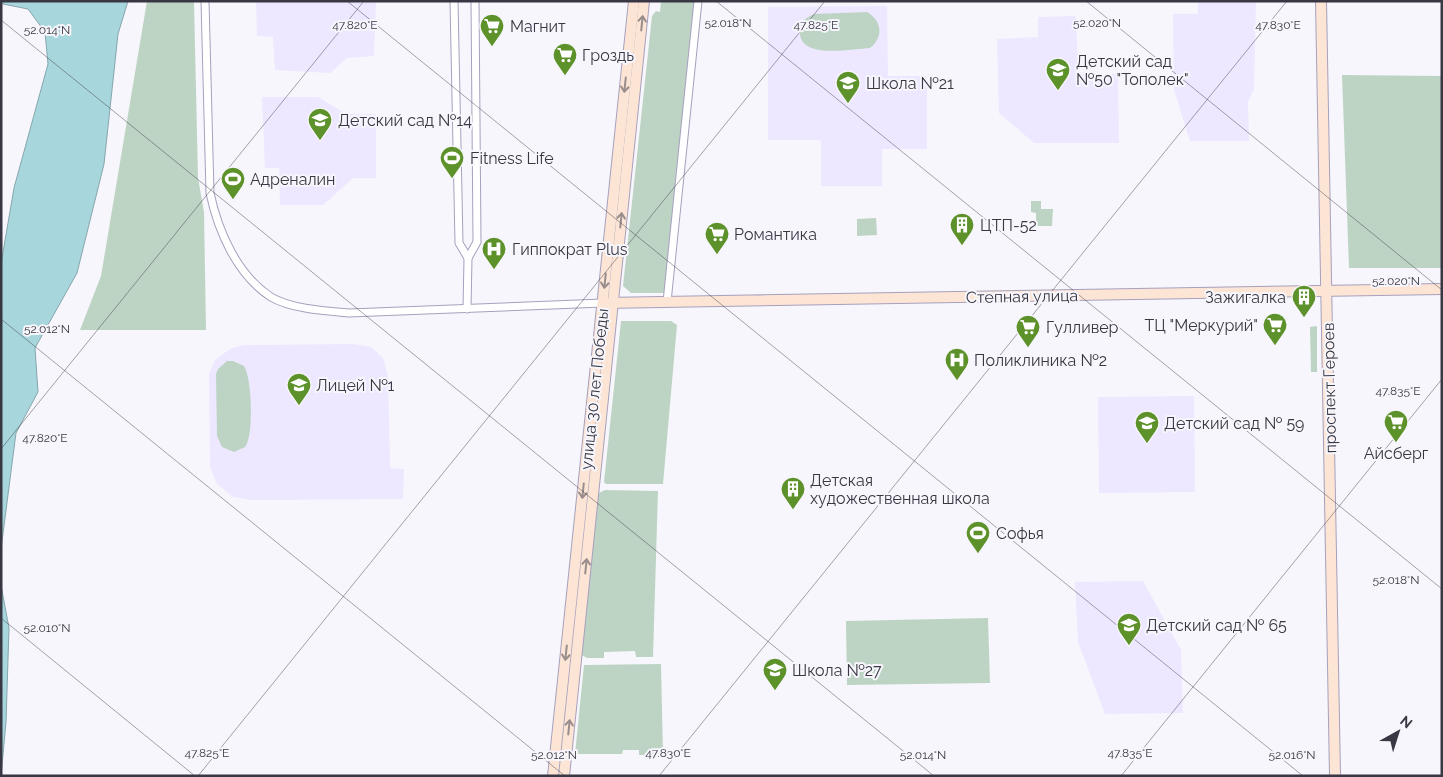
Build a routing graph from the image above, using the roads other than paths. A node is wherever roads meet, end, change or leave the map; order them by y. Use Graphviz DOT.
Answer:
graph roads {
  1 [pos="205,1"];
  2 [pos="454,1"];
  3 [pos="474,1"];
  4 [pos="634,1"];
  5 [pos="644,1"];
  6 [pos="698,1"];
  7 [pos="1322,1"];
  8 [pos="468,258"];
  9 [pos="1442,289"];
  10 [pos="1328,291"];
  11 [pos="667,302"];
  12 [pos="608,303"];
  13 [pos="467,309"];
  14 [pos="553,776"];
  15 [pos="564,776"];
  16 [pos="1335,776"];
  1 -- 13 [label="street"];
  2 -- 8 [label="street"];
  3 -- 8 [label="street"];
  4 -- 12 [label="street, улица 30 лет Победы, one-way"];
  12 -- 5 [label="street, one-way"];
  6 -- 11 [label="street"];
  7 -- 10 [label="street, проспект Героев"];
  8 -- 13 [label="street"];
  9 -- 10 [label="street, Степная улица"];
  10 -- 11 [label="street, Степная улица"];
  10 -- 16 [label="street, проспект Героев"];
  11 -- 12 [label="street, Степная улица"];
  12 -- 13 [label="street"];
  12 -- 14 [label="street, улица 30 лет Победы, one-way"];
  15 -- 12 [label="street, one-way"];
}
